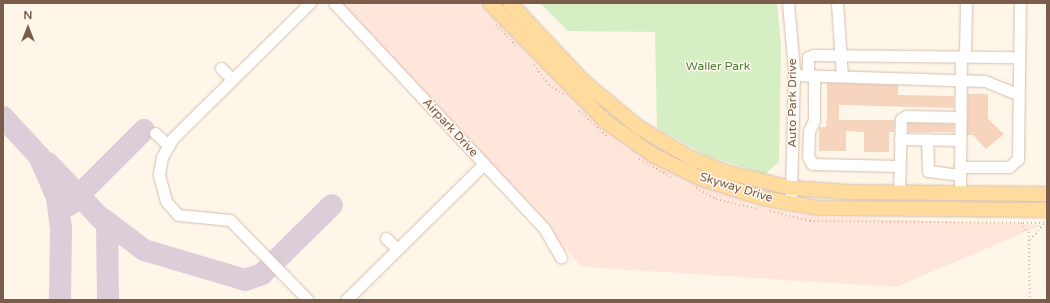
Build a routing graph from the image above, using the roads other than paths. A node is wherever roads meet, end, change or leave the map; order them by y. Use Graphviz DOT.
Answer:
graph roads {
  1 [pos="310,3"];
  2 [pos="334,3"];
  3 [pos="490,3"];
  4 [pos="510,3"];
  5 [pos="788,3"];
  6 [pos="837,3"];
  7 [pos="966,3"];
  8 [pos="1020,3"];
  9 [pos="843,55"];
  10 [pos="963,56"];
  11 [pos="1018,57"];
  12 [pos="221,68"];
  13 [pos="794,75"];
  14 [pos="811,75"];
  15 [pos="842,76"];
  16 [pos="232,80"];
  17 [pos="961,80"];
  18 [pos="1018,94"];
  19 [pos="961,117"];
  20 [pos="794,120"];
  21 [pos="814,120"];
  22 [pos="155,133"];
  23 [pos="900,139"];
  24 [pos="927,139"];
  25 [pos="960,140"];
  26 [pos="168,146"];
  27 [pos="484,164"];
  28 [pos="899,166"];
  29 [pos="960,171"];
  30 [pos="791,188"];
  31 [pos="899,193"];
  32 [pos="960,193"];
  33 [pos="1047,194"];
  34 [pos="790,204"];
  35 [pos="1046,219"];
  36 [pos="386,238"];
  37 [pos="397,250"];
  38 [pos="561,257"];
  39 [pos="308,300"];
  40 [pos="346,300"];
  1 -- 16 [label="street"];
  2 -- 27 [label="street, Airpark Drive"];
  3 -- 34 [label="main road, Skyway Drive"];
  4 -- 30 [label="main road, Skyway Drive"];
  5 -- 13 [label="street, Auto Park Drive"];
  6 -- 9 [label="street"];
  7 -- 10 [label="street"];
  8 -- 11 [label="street"];
  9 -- 10 [label="street"];
  9 -- 14 [label="street"];
  9 -- 15 [label="street"];
  10 -- 11 [label="street"];
  10 -- 17 [label="street"];
  11 -- 18 [label="street"];
  12 -- 16 [label="street"];
  13 -- 14 [label="street"];
  13 -- 20 [label="street, Auto Park Drive"];
  14 -- 15 [label="street"];
  14 -- 21 [label="street"];
  15 -- 17 [label="street"];
  16 -- 26 [label="street"];
  17 -- 18 [label="street"];
  17 -- 19 [label="street"];
  18 -- 29 [label="street"];
  19 -- 23 [label="street"];
  19 -- 25 [label="street"];
  20 -- 21 [label="street"];
  20 -- 30 [label="street, Auto Park Drive"];
  21 -- 28 [label="street"];
  22 -- 26 [label="street"];
  23 -- 24 [label="street"];
  23 -- 28 [label="street"];
  24 -- 25 [label="street"];
  24 -- 29 [label="street"];
  25 -- 29 [label="street"];
  26 -- 39 [label="street"];
  27 -- 37 [label="street"];
  27 -- 38 [label="street, Airpark Drive"];
  28 -- 31 [label="street"];
  29 -- 32 [label="street"];
  30 -- 31 [label="main road, Skyway Drive"];
  30 -- 34 [label="street, Auto Park Drive"];
  31 -- 32 [label="main road, Skyway Drive"];
  32 -- 33 [label="main road, Skyway Drive"];
  34 -- 35 [label="main road, Skyway Drive"];
  36 -- 37 [label="street"];
  37 -- 40 [label="street"];
}
